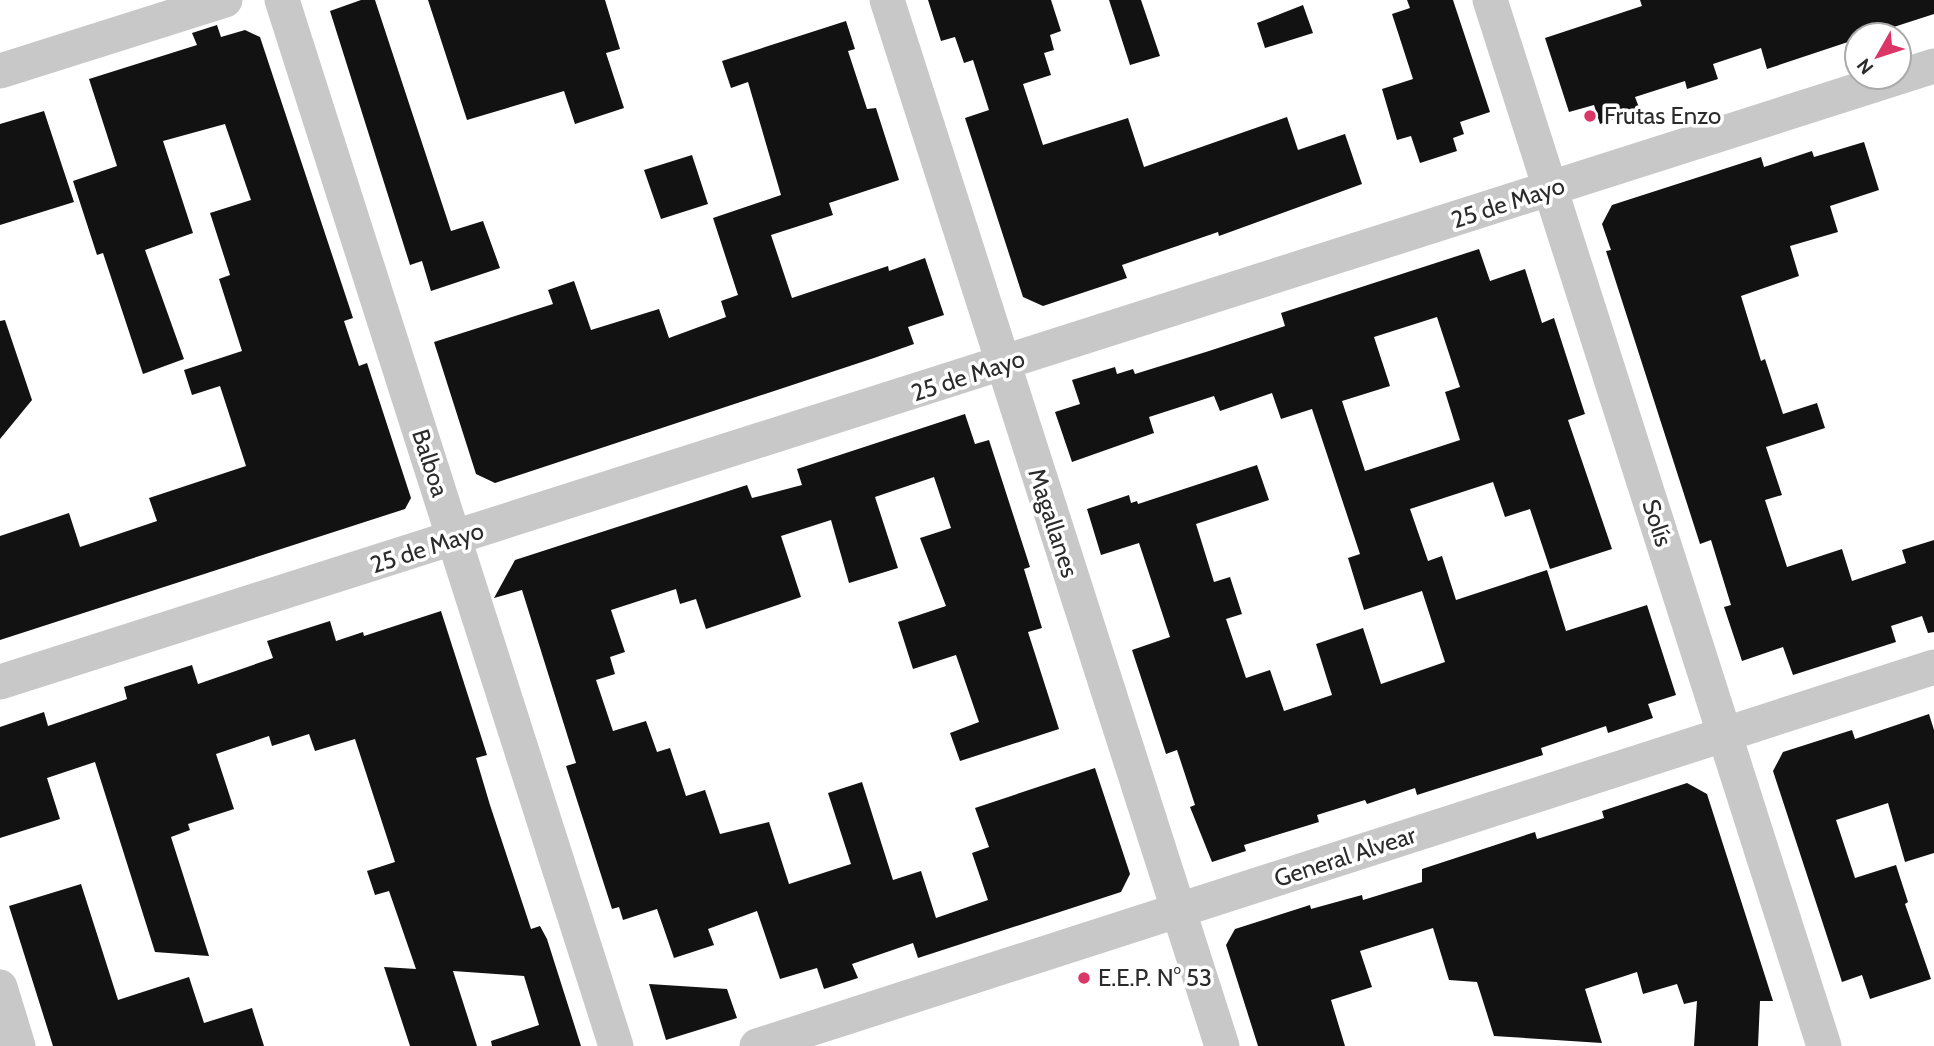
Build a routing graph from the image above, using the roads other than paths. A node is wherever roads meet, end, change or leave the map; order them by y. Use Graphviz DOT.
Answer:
graph roads {
  1 [pos="225,0"];
  2 [pos="282,0"];
  3 [pos="887,0"];
  4 [pos="1490,0"];
  5 [pos="1934,66"];
  6 [pos="0,71"];
  7 [pos="1550,189"];
  8 [pos="1002,365"];
  9 [pos="454,540"];
  10 [pos="1934,667"];
  11 [pos="0,682"];
  12 [pos="1725,735"];
  13 [pos="1179,910"];
  14 [pos="0,987"];
  15 [pos="18,1046"];
  16 [pos="616,1046"];
  17 [pos="757,1046"];
  18 [pos="1222,1046"];
  19 [pos="1824,1046"];
  1 -- 6 [label="street"];
  2 -- 9 [label="street, Balboa"];
  3 -- 8 [label="street, Magallanes"];
  4 -- 7 [label="street, Solís"];
  5 -- 7 [label="street, 25 de Mayo"];
  7 -- 8 [label="street, 25 de Mayo"];
  7 -- 12 [label="street, Solís"];
  8 -- 9 [label="street, 25 de Mayo"];
  8 -- 13 [label="street, Magallanes"];
  9 -- 11 [label="street, 25 de Mayo"];
  9 -- 16 [label="street, Balboa"];
  10 -- 12 [label="street, General Alvear"];
  12 -- 13 [label="street, General Alvear"];
  12 -- 19 [label="street, Solís"];
  13 -- 17 [label="street, General Alvear"];
  13 -- 18 [label="street, Magallanes"];
  14 -- 15 [label="street"];
}
